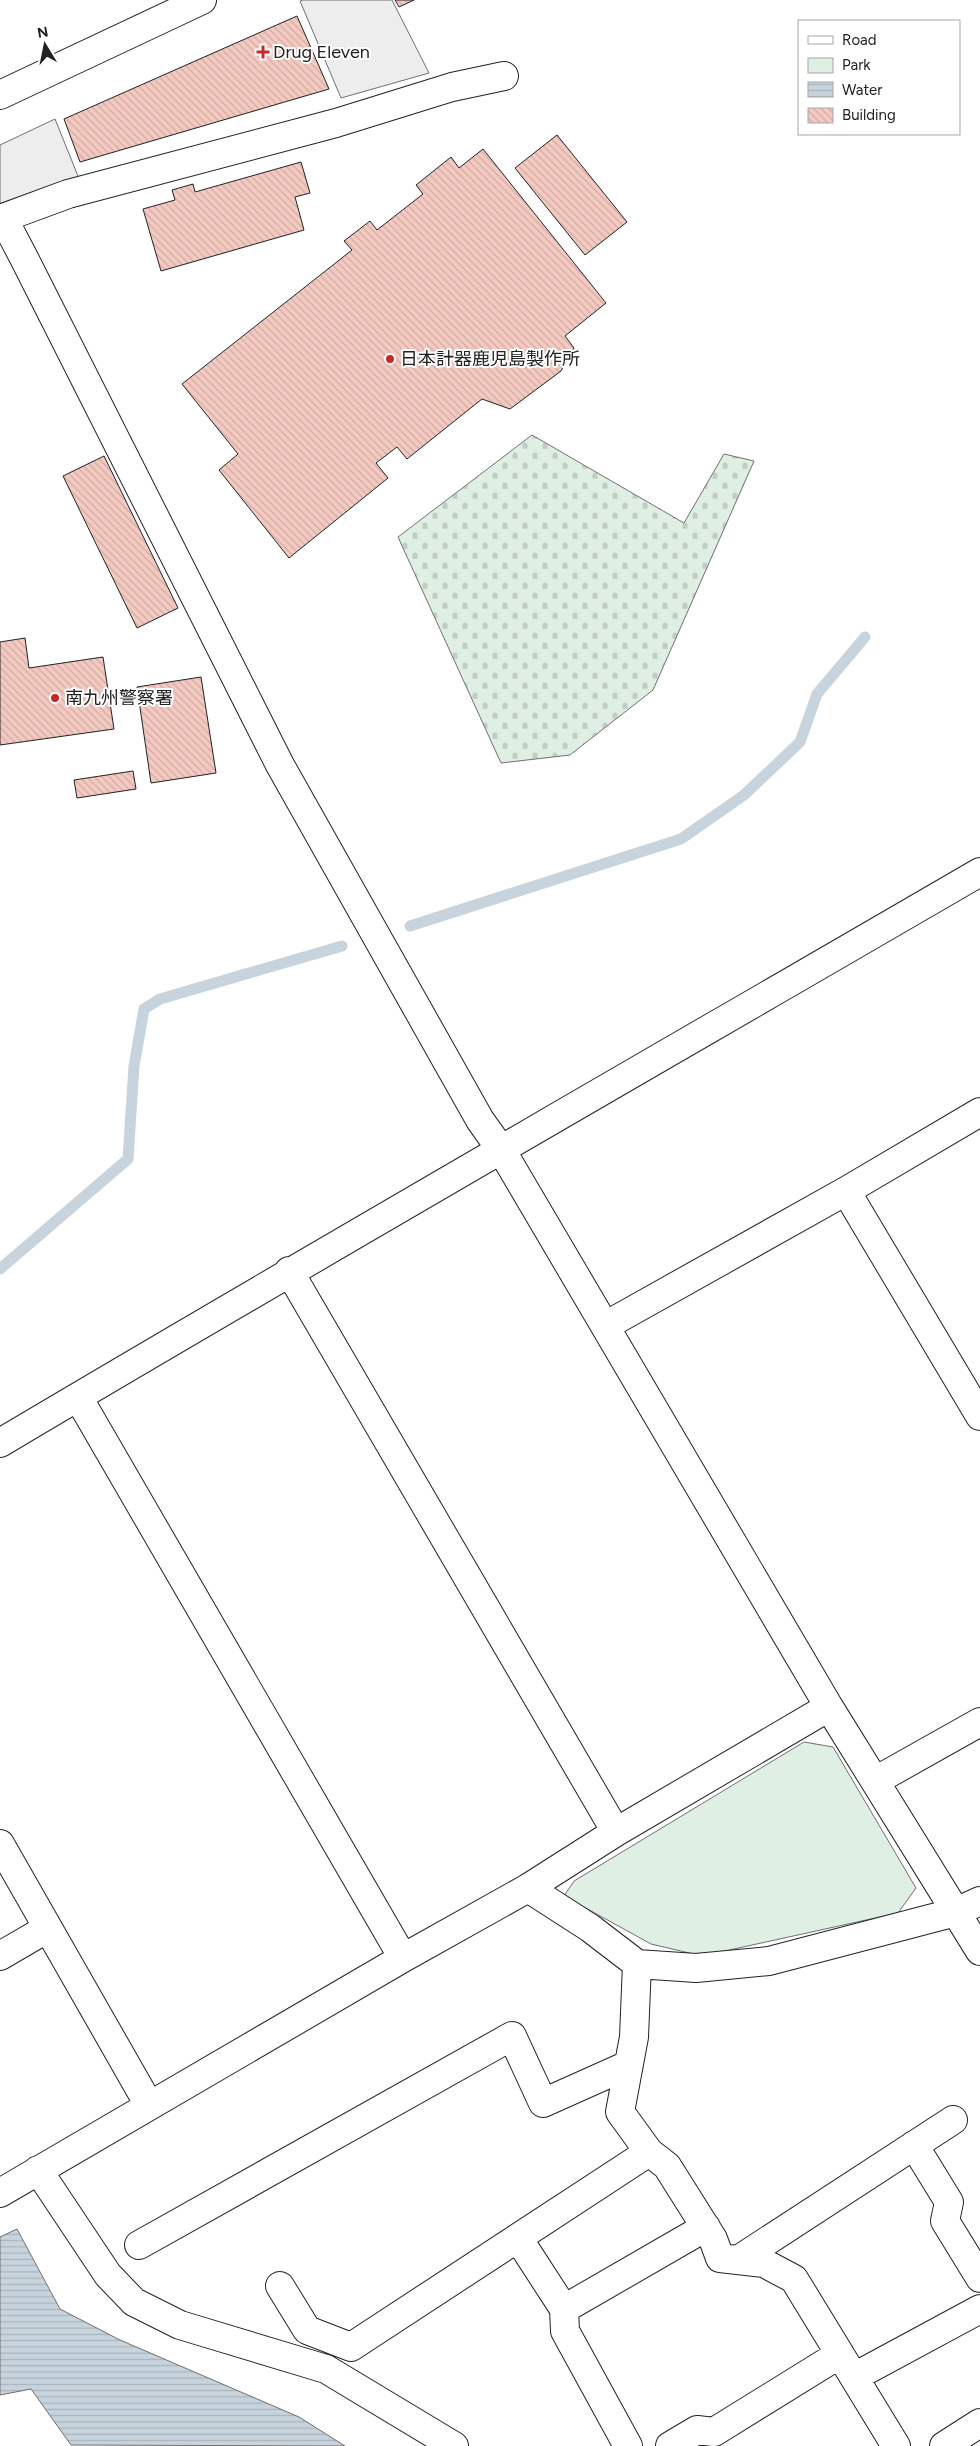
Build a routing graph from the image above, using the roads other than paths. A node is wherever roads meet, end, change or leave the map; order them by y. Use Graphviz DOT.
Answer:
graph roads {
  1 [pos="202,0"];
  2 [pos="504,76"];
  3 [pos="0,95"];
  4 [pos="1,218"];
  5 [pos="980,872"];
  6 [pos="980,1112"];
  7 [pos="502,1151"];
  8 [pos="846,1191"];
  9 [pos="289,1271"];
  10 [pos="605,1326"];
  11 [pos="78,1397"];
  12 [pos="980,1415"];
  13 [pos="0,1443"];
  14 [pos="829,1707"];
  15 [pos="980,1722"];
  16 [pos="875,1781"];
  17 [pos="616,1832"];
  18 [pos="0,1844"];
  19 [pos="528,1888"];
  20 [pos="968,1906"];
  21 [pos="48,1928"];
  22 [pos="980,1951"];
  23 [pos="0,1956"];
  24 [pos="403,1958"];
  25 [pos="637,1964"];
  26 [pos="628,2065"];
  27 [pos="149,2105"];
  28 [pos="952,2120"];
  29 [pos="914,2145"];
  30 [pos="649,2152"];
  31 [pos="38,2170"];
  32 [pos="0,2193"];
  33 [pos="706,2227"];
  34 [pos="518,2238"];
  35 [pos="139,2245"];
  36 [pos="738,2260"];
  37 [pos="980,2278"];
  38 [pos="280,2286"];
  39 [pos="980,2308"];
  40 [pos="564,2309"];
  41 [pos="840,2354"];
  42 [pos="854,2377"];
  43 [pos="980,2423"];
  44 [pos="454,2446"];
  45 [pos="628,2446"];
  46 [pos="670,2446"];
  47 [pos="896,2446"];
  48 [pos="944,2446"];
  1 -- 3 [label="street"];
  2 -- 4 [label="street"];
  4 -- 7 [label="street"];
  5 -- 7 [label="street"];
  6 -- 8 [label="street"];
  7 -- 9 [label="street"];
  7 -- 10 [label="street"];
  8 -- 10 [label="street"];
  8 -- 12 [label="street"];
  9 -- 11 [label="street"];
  9 -- 17 [label="street"];
  10 -- 14 [label="street"];
  11 -- 13 [label="street"];
  11 -- 24 [label="street"];
  14 -- 16 [label="street"];
  14 -- 17 [label="street"];
  15 -- 16 [label="street"];
  16 -- 20 [label="street"];
  17 -- 19 [label="street"];
  18 -- 21 [label="street"];
  19 -- 24 [label="street"];
  19 -- 25 [label="street"];
  20 -- 22 [label="street"];
  20 -- 25 [label="street"];
  21 -- 23 [label="street"];
  21 -- 27 [label="street"];
  24 -- 27 [label="street"];
  25 -- 26 [label="street"];
  26 -- 30 [label="street"];
  26 -- 35 [label="street"];
  27 -- 31 [label="street"];
  28 -- 29 [label="street"];
  29 -- 36 [label="street"];
  29 -- 37 [label="street"];
  30 -- 33 [label="street"];
  30 -- 34 [label="street"];
  31 -- 32 [label="street"];
  31 -- 44 [label="street"];
  33 -- 36 [label="street"];
  33 -- 40 [label="street"];
  34 -- 38 [label="street"];
  34 -- 40 [label="street"];
  36 -- 41 [label="street"];
  39 -- 42 [label="street"];
  40 -- 45 [label="street"];
  41 -- 42 [label="street"];
  41 -- 46 [label="street"];
  42 -- 47 [label="street"];
  43 -- 48 [label="street"];
}
